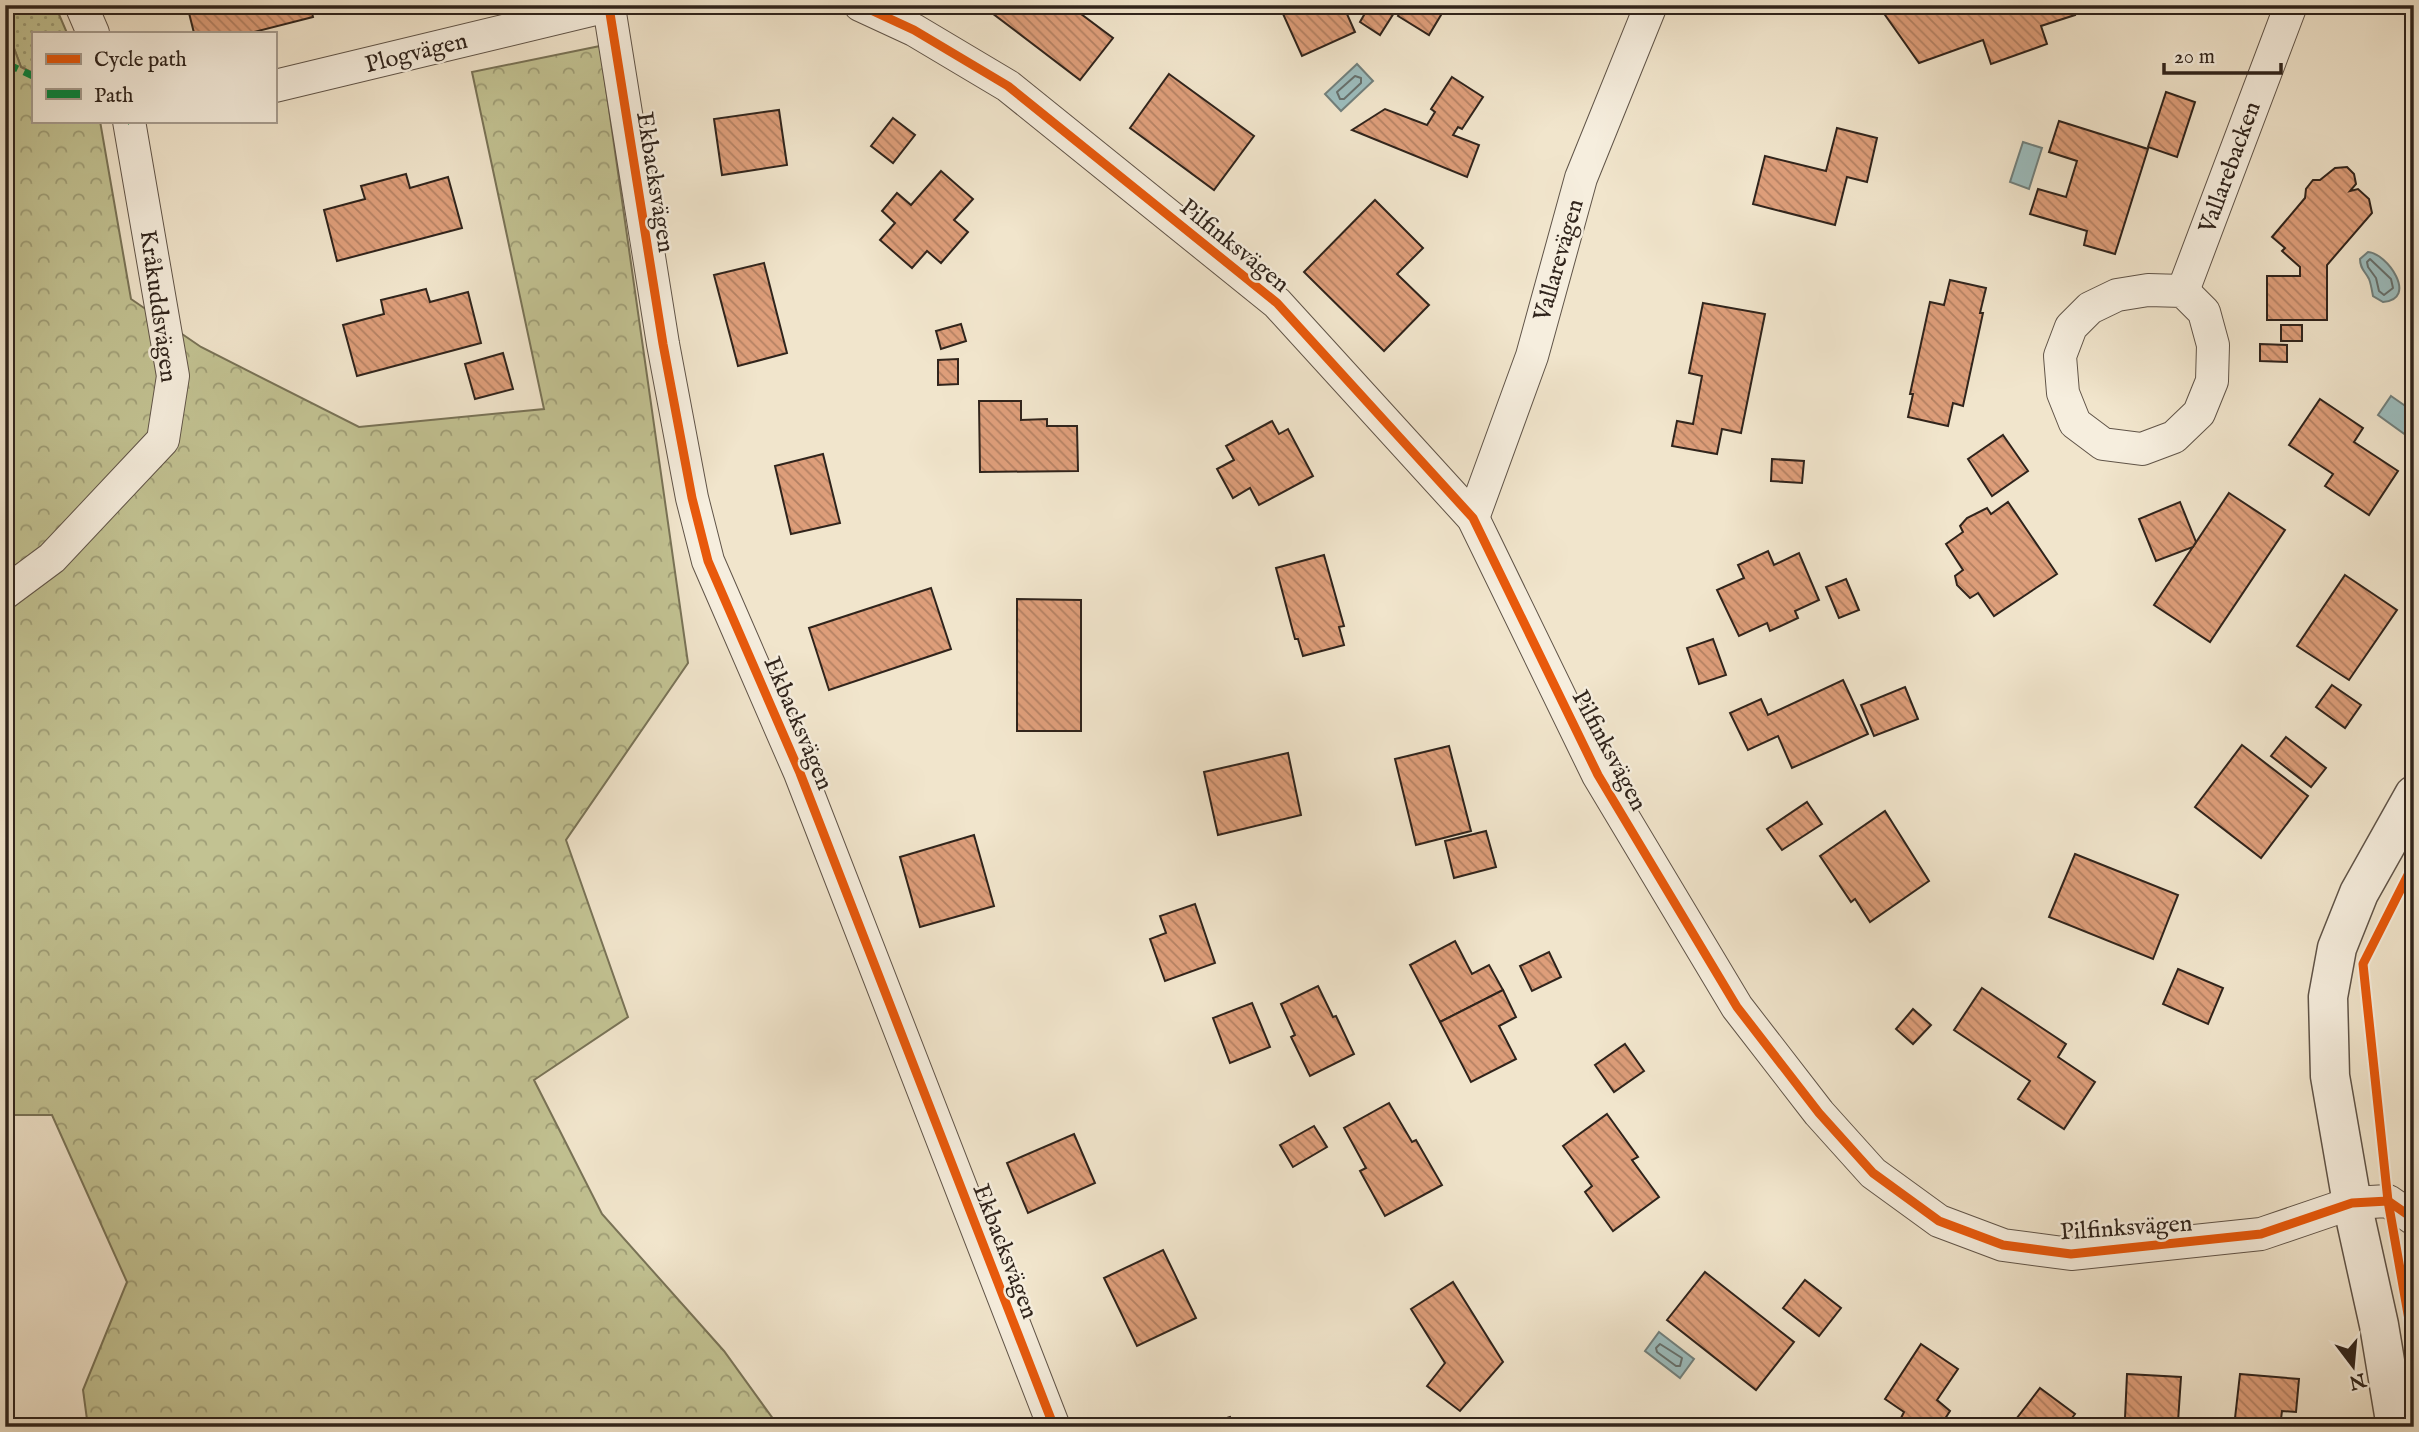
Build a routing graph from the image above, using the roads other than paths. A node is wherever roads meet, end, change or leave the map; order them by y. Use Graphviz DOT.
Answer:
graph roads {
  1 [pos="81,5"];
  2 [pos="860,5"];
  3 [pos="1651,5"];
  4 [pos="2291,5"];
  5 [pos="610,6"];
  6 [pos="555,12"];
  7 [pos="93,32"];
  8 [pos="276,86"];
  9 [pos="129,122"];
  10 [pos="2183,291"];
  11 [pos="1473,518"];
  12 [pos="5,593"];
  13 [pos="2414,794"];
  14 [pos="2352,1203"];
  15 [pos="2414,1219"];
  16 [pos="1054,1427"];
  17 [pos="2396,1427"];
  1 -- 7 [label="street"];
  2 -- 11 [label="street, Pilfinksvägen"];
  3 -- 11 [label="street, Vallarevägen"];
  4 -- 10 [label="street, Vallarebacken"];
  5 -- 6 [label="street, Plogvägen"];
  5 -- 16 [label="street, Ekbacksvägen"];
  6 -- 8 [label="street, Plogvägen"];
  9 -- 12 [label="street, Kråkuddsvägen"];
  10 -- 10 [label="street"];
  11 -- 14 [label="street, Pilfinksvägen"];
  13 -- 14 [label="street"];
  14 -- 15 [label="street, Pilfinksvägen"];
  14 -- 17 [label="street"];
}
